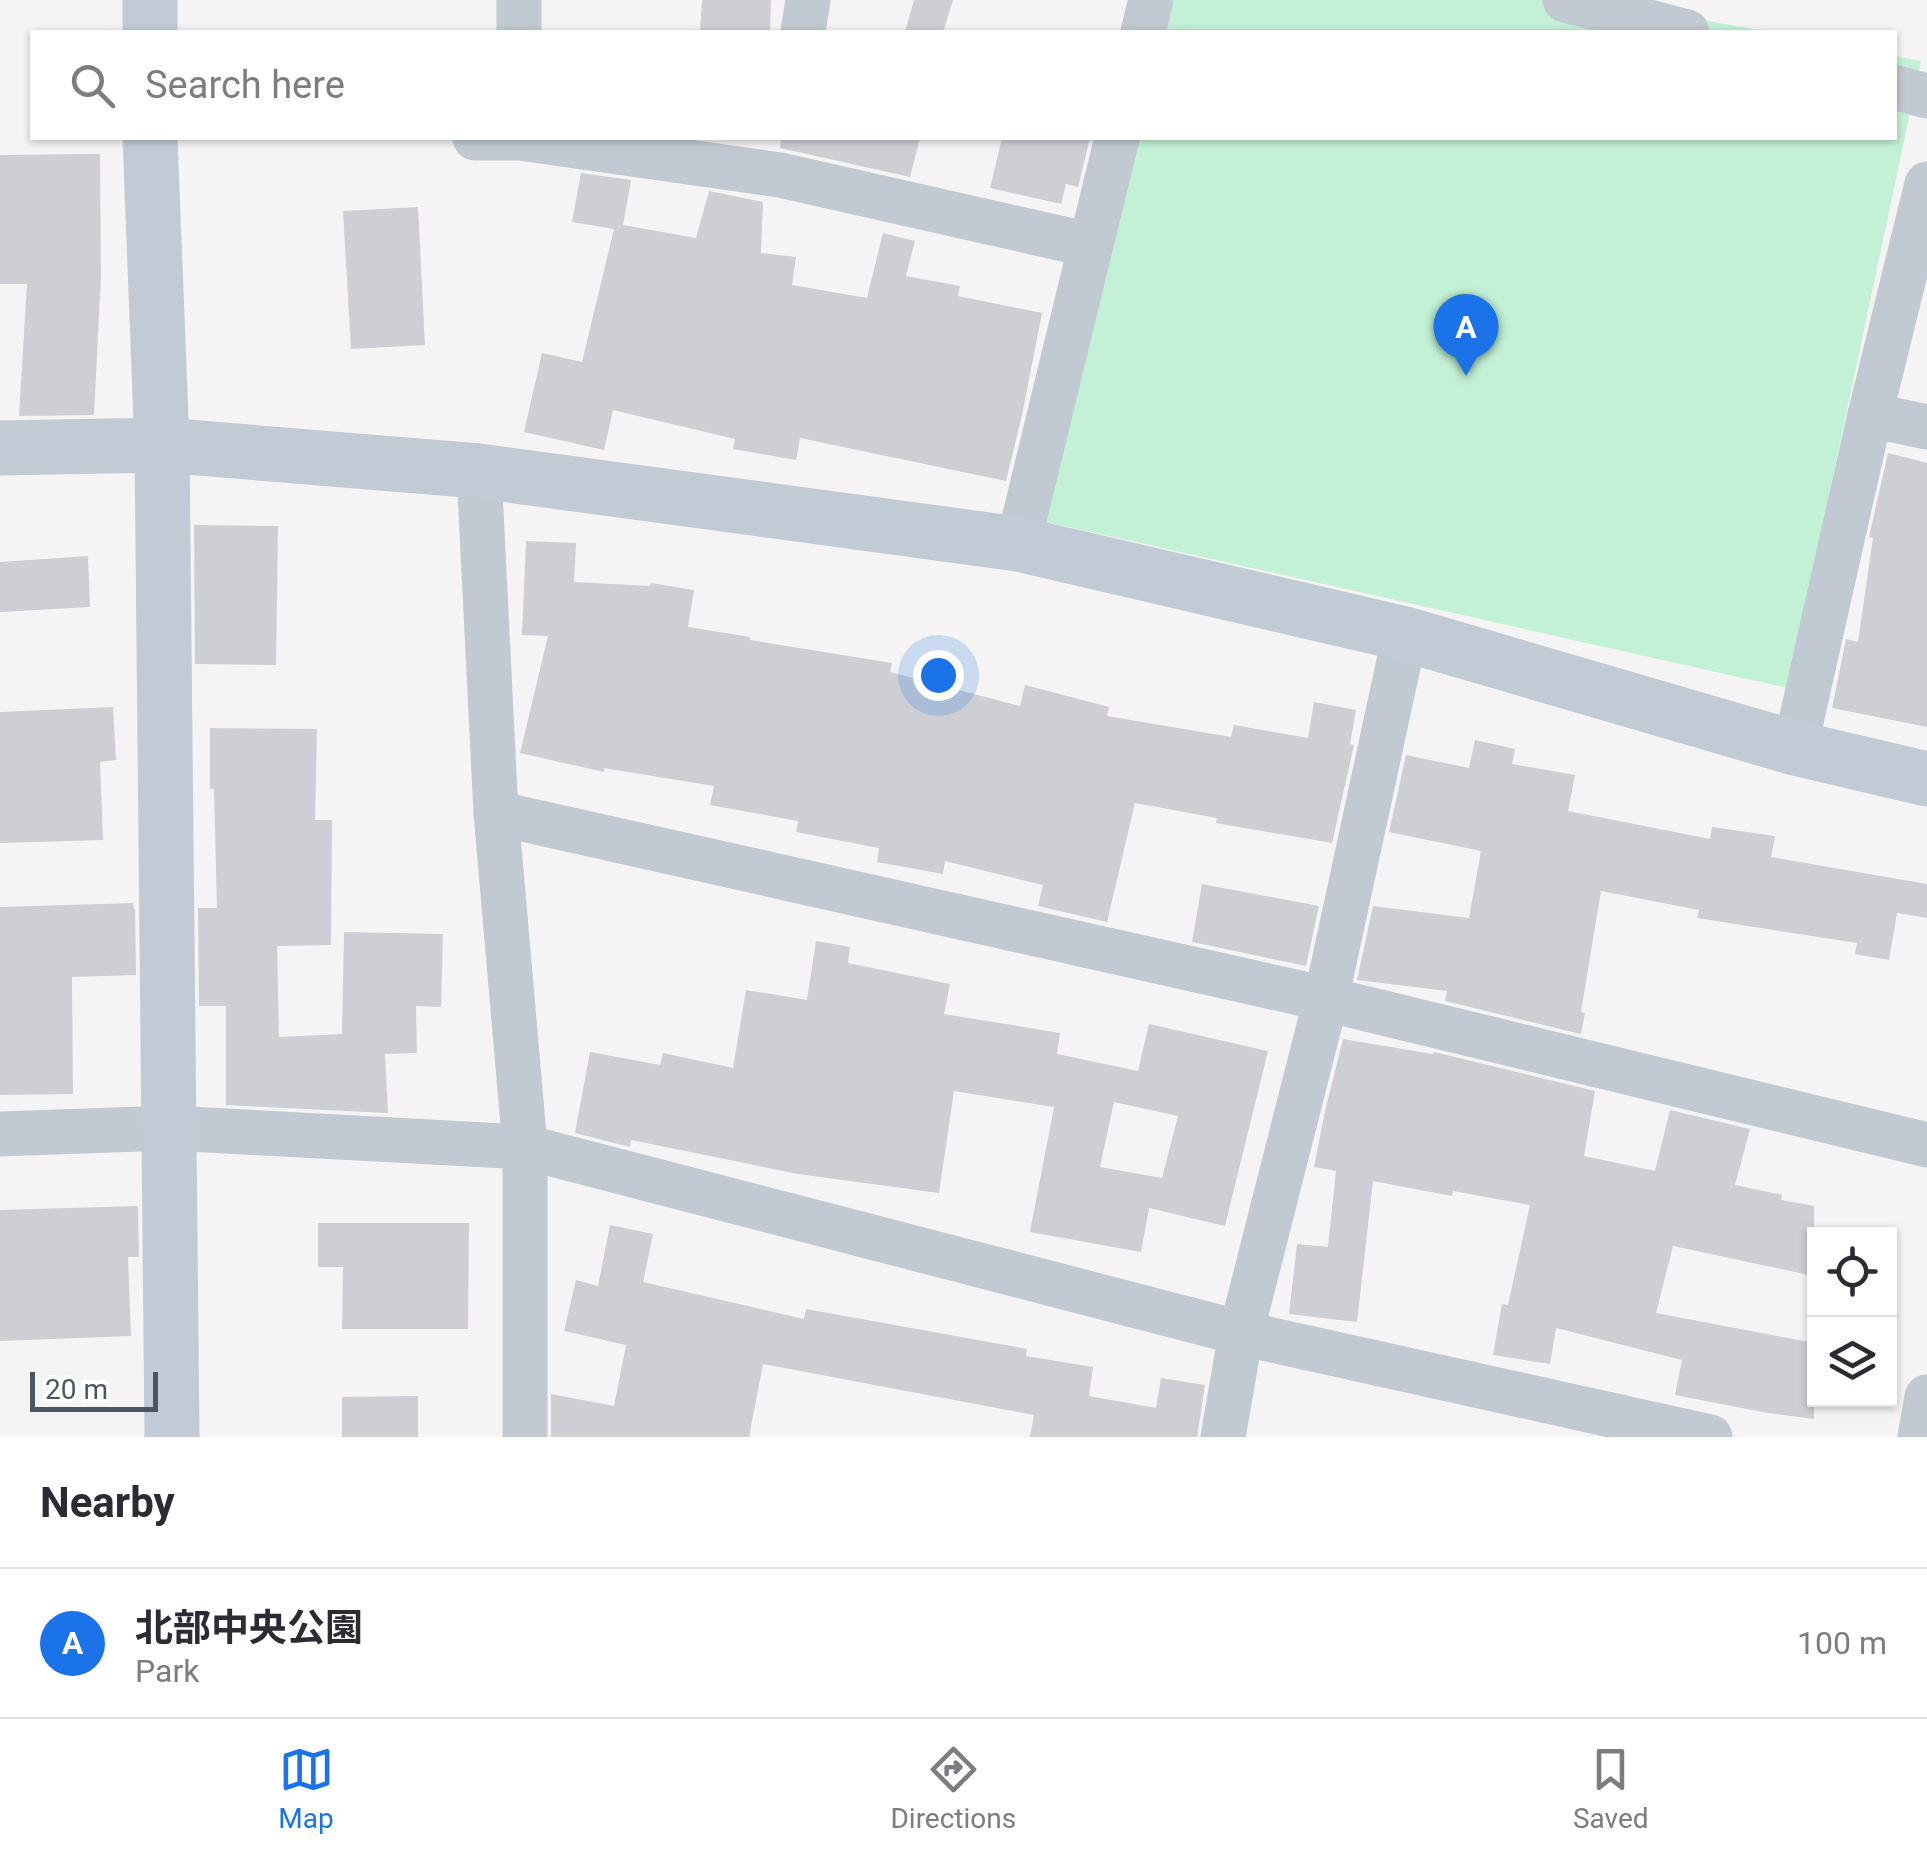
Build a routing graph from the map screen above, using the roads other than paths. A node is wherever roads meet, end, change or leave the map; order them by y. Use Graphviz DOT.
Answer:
graph roads {
  1 [pos="150,0"];
  2 [pos="519,0"];
  3 [pos="808,0"];
  4 [pos="1151,0"];
  5 [pos="1565,0"];
  6 [pos="150,30"];
  7 [pos="519,30"];
  8 [pos="803,30"];
  9 [pos="1144,30"];
  10 [pos="1679,30"];
  11 [pos="1897,89"];
  12 [pos="1927,96"];
  13 [pos="150,140"];
  14 [pos="549,140"];
  15 [pos="1116,140"];
  16 [pos="784,156"];
  17 [pos="1927,184"];
  18 [pos="1090,245"];
  19 [pos="1870,415"];
  20 [pos="1927,428"];
  21 [pos="162,444"];
  22 [pos="0,448"];
  23 [pos="480,471"];
  24 [pos="1018,544"];
  25 [pos="1405,634"];
  26 [pos="1795,748"];
  27 [pos="1927,779"];
  28 [pos="496,813"];
  29 [pos="1326,999"];
  30 [pos="168,1128"];
  31 [pos="0,1134"];
  32 [pos="525,1146"];
  33 [pos="1927,1146"];
  34 [pos="1242,1333"];
  35 [pos="1927,1397"];
  36 [pos="172,1437"];
  37 [pos="525,1437"];
  38 [pos="1223,1437"];
  39 [pos="1710,1437"];
  40 [pos="1920,1437"];
  1 -- 6 [label="street"];
  2 -- 7 [label="street"];
  3 -- 8 [label="street"];
  4 -- 9 [label="street"];
  5 -- 10 [label="street"];
  11 -- 12 [label="street"];
  13 -- 21 [label="street"];
  14 -- 16 [label="street"];
  15 -- 18 [label="street"];
  16 -- 18 [label="street"];
  17 -- 19 [label="street"];
  18 -- 24 [label="street"];
  19 -- 20 [label="street"];
  19 -- 26 [label="street"];
  21 -- 22 [label="street"];
  21 -- 23 [label="street"];
  21 -- 30 [label="street"];
  23 -- 24 [label="street"];
  23 -- 28 [label="street"];
  24 -- 25 [label="street"];
  25 -- 26 [label="street"];
  25 -- 29 [label="street"];
  26 -- 27 [label="street"];
  28 -- 29 [label="street"];
  28 -- 32 [label="street"];
  29 -- 33 [label="street"];
  29 -- 34 [label="street"];
  30 -- 31 [label="street"];
  30 -- 32 [label="street"];
  30 -- 36 [label="street"];
  32 -- 34 [label="street"];
  32 -- 37 [label="street"];
  34 -- 38 [label="street"];
  34 -- 39 [label="street"];
  35 -- 40 [label="street"];
}
